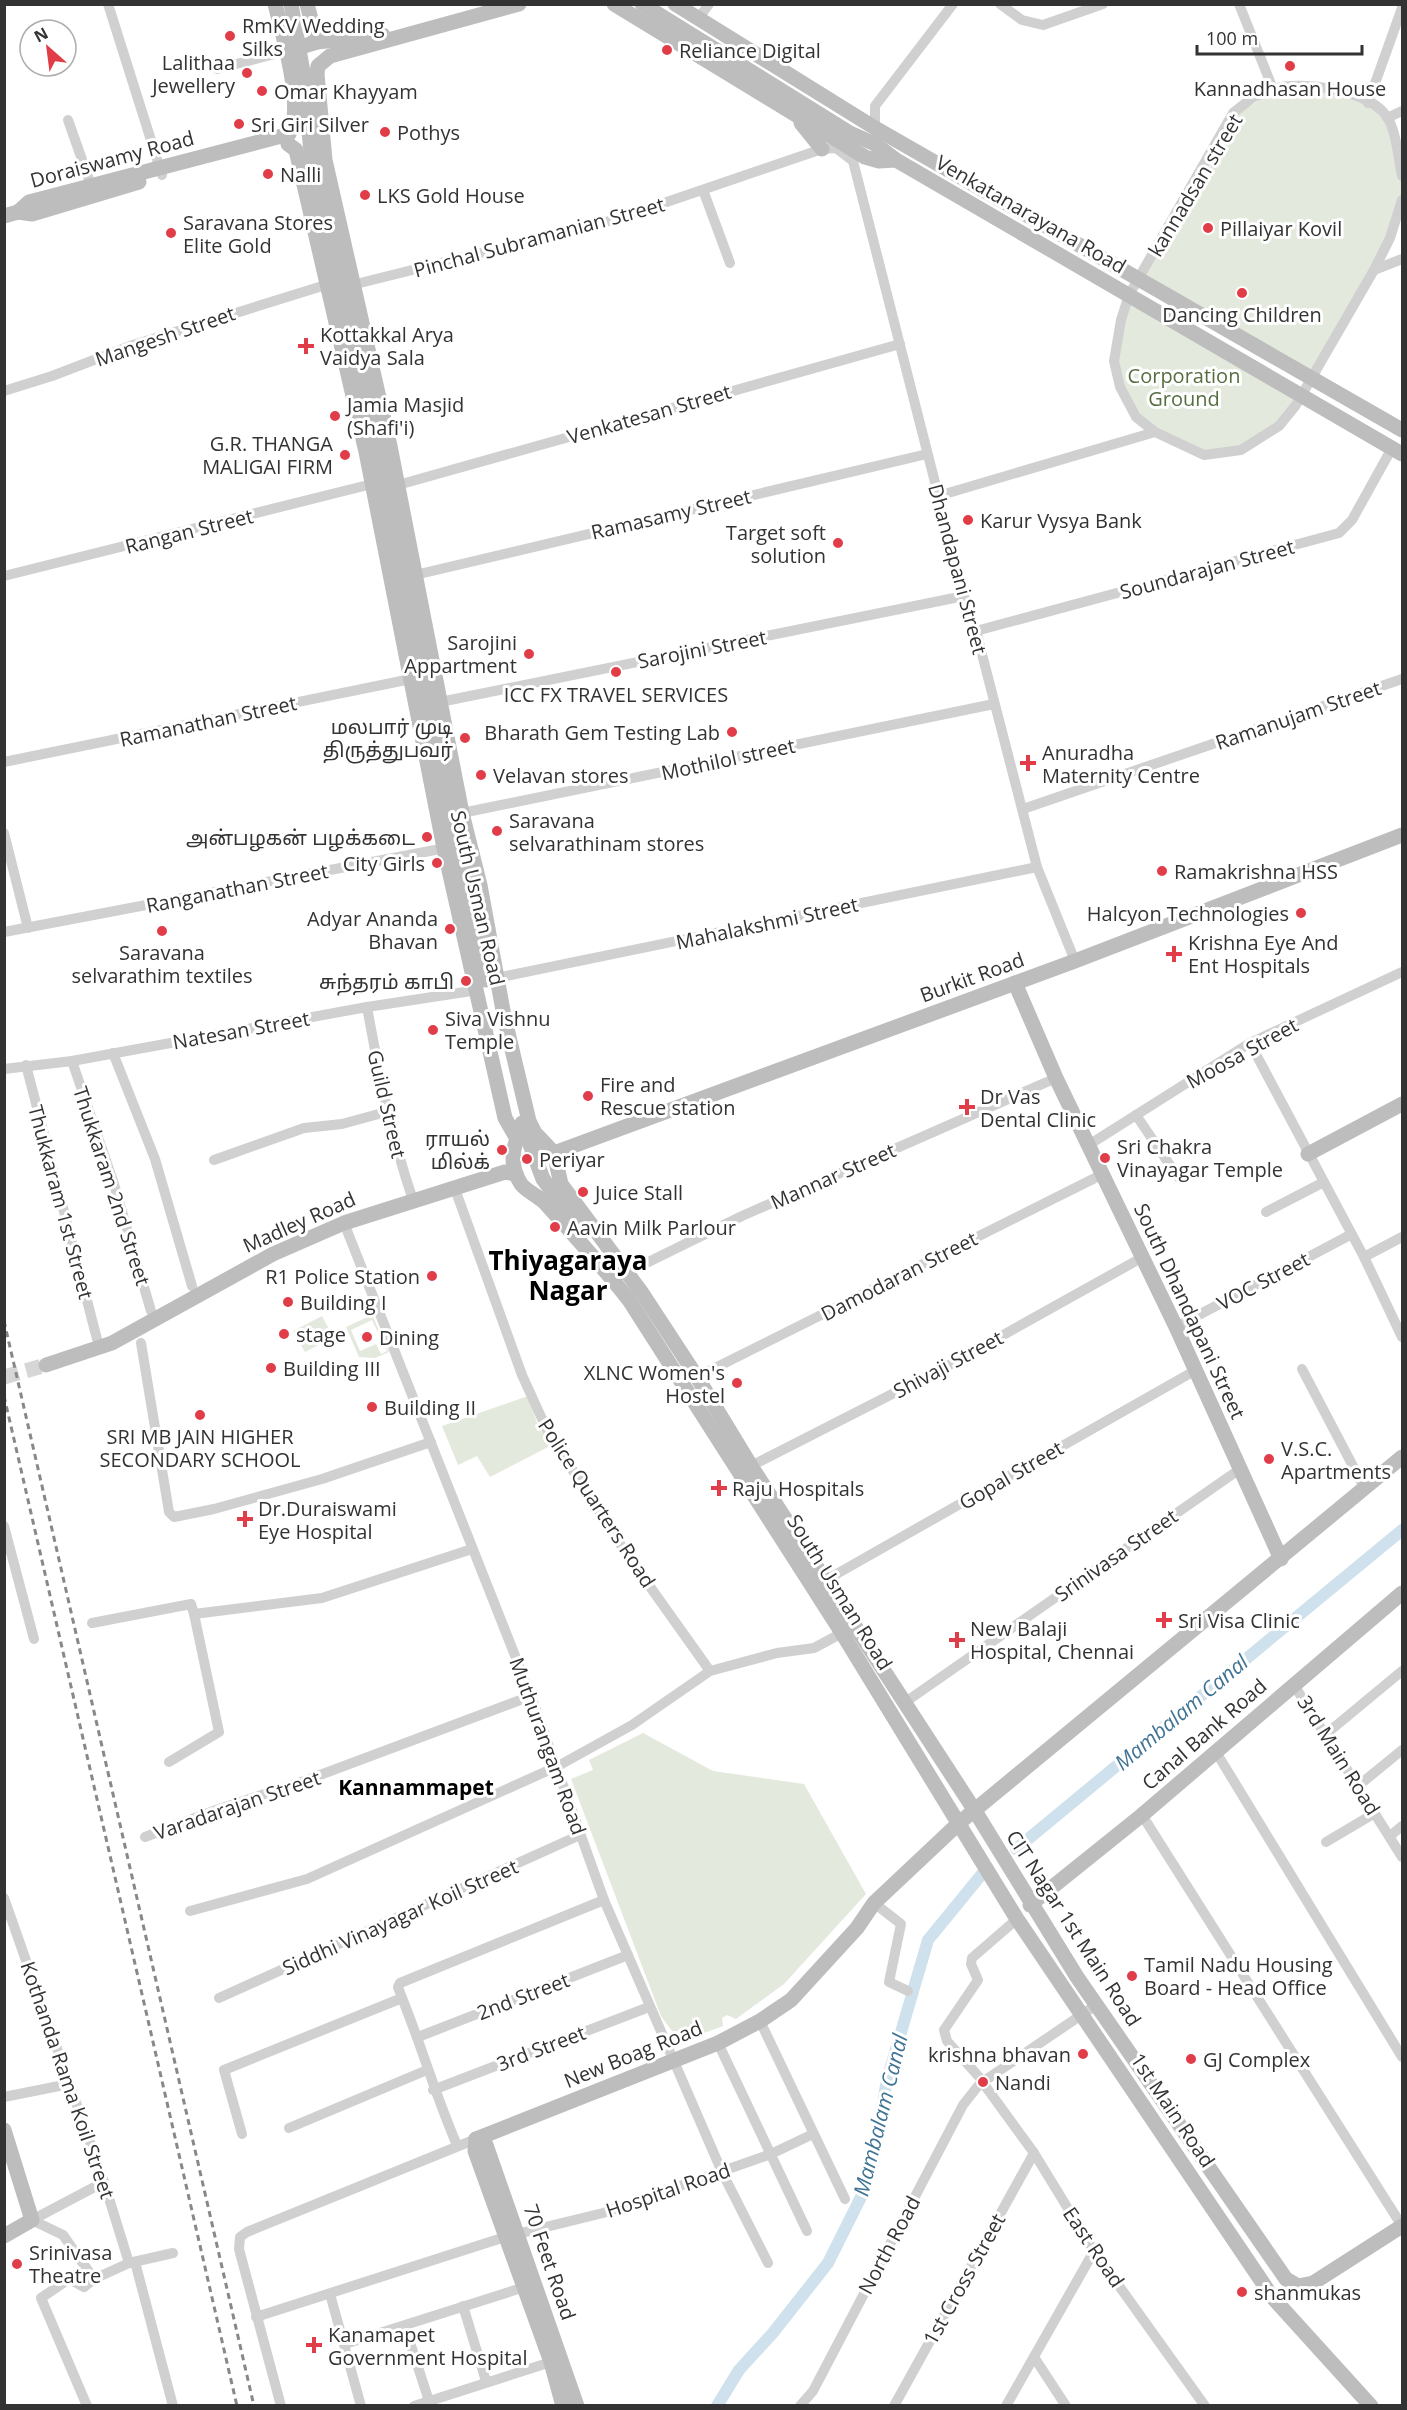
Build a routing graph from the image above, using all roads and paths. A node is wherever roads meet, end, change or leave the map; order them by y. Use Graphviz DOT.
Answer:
graph roads {
  1 [pos="108,4"];
  2 [pos="275,4"];
  3 [pos="291,4"];
  4 [pos="307,4"];
  5 [pos="519,4"];
  6 [pos="614,4"];
  7 [pos="642,4"];
  8 [pos="675,4"];
  9 [pos="709,4"];
  10 [pos="953,4"];
  11 [pos="1000,4"];
  12 [pos="1103,4"];
  13 [pos="1239,4"];
  14 [pos="1402,8"];
  15 [pos="698,20"];
  16 [pos="400,36"];
  17 [pos="317,42"];
  18 [pos="286,51"];
  19 [pos="217,69"];
  20 [pos="1274,89"];
  21 [pos="1368,103"];
  22 [pos="1402,111"];
  23 [pos="794,115"];
  24 [pos="1387,117"];
  25 [pos="68,120"];
  26 [pos="322,134"];
  27 [pos="288,144"];
  28 [pos="822,149"];
  29 [pos="863,152"];
  30 [pos="161,171"];
  31 [pos="1402,176"];
  32 [pos="91,185"];
  33 [pos="703,190"];
  34 [pos="1402,200"];
  35 [pos="11,214"];
  36 [pos="1402,259"];
  37 [pos="730,263"];
  38 [pos="1374,270"];
  39 [pos="1139,281"];
  40 [pos="327,283"];
  41 [pos="356,284"];
  42 [pos="1129,295"];
  43 [pos="900,344"];
  44 [pos="1310,378"];
  45 [pos="4,391"];
  46 [pos="1303,394"];
  47 [pos="1402,430"];
  48 [pos="1155,432"];
  49 [pos="1397,451"];
  50 [pos="927,454"];
  51 [pos="380,465"];
  52 [pos="385,486"];
  53 [pos="938,496"];
  54 [pos="415,575"];
  55 [pos="4,576"];
  56 [pos="964,596"];
  57 [pos="976,631"];
  58 [pos="435,674"];
  59 [pos="411,679"];
  60 [pos="1402,679"];
  61 [pos="440,702"];
  62 [pos="994,704"];
  63 [pos="436,747"];
  64 [pos="4,762"];
  65 [pos="1023,809"];
  66 [pos="462,813"];
  67 [pos="4,833"];
  68 [pos="1402,835"];
  69 [pos="469,843"];
  70 [pos="444,848"];
  71 [pos="1037,867"];
  72 [pos="28,928"];
  73 [pos="4,932"];
  74 [pos="1075,961"];
  75 [pos="1402,972"];
  76 [pos="496,978"];
  77 [pos="1015,983"];
  78 [pos="478,990"];
  79 [pos="367,1007"];
  80 [pos="1250,1043"];
  81 [pos="113,1053"];
  82 [pos="72,1061"];
  83 [pos="26,1065"];
  84 [pos="4,1069"];
  85 [pos="1056,1078"];
  86 [pos="1402,1104"];
  87 [pos="386,1112"];
  88 [pos="1136,1115"];
  89 [pos="505,1118"];
  90 [pos="535,1133"];
  91 [pos="517,1139"];
  92 [pos="1087,1146"];
  93 [pos="554,1153"];
  94 [pos="1308,1154"];
  95 [pos="214,1160"];
  96 [pos="516,1174"];
  97 [pos="1101,1175"];
  98 [pos="1178,1177"];
  99 [pos="1322,1183"];
  100 [pos="561,1184"];
  101 [pos="455,1188"];
  102 [pos="539,1196"];
  103 [pos="413,1200"];
  104 [pos="1266,1212"];
  105 [pos="344,1223"];
  106 [pos="1350,1235"];
  107 [pos="1402,1237"];
  108 [pos="1143,1257"];
  109 [pos="1364,1257"];
  110 [pos="620,1276"];
  111 [pos="192,1286"];
  112 [pos="151,1311"];
  113 [pos="1176,1327"];
  114 [pos="1402,1337"];
  115 [pos="104,1341"];
  116 [pos="141,1343"];
  117 [pos="45,1365"];
  118 [pos="1302,1369"];
  119 [pos="1196,1370"];
  120 [pos="697,1377"];
  121 [pos="431,1442"];
  122 [pos="1402,1457"];
  123 [pos="751,1466"];
  124 [pos="1240,1469"];
  125 [pos="1365,1489"];
  126 [pos="4,1526"];
  127 [pos="472,1549"];
  128 [pos="1281,1559"];
  129 [pos="826,1580"];
  130 [pos="1402,1593"];
  131 [pos="194,1614"];
  132 [pos="92,1623"];
  133 [pos="842,1633"];
  134 [pos="34,1639"];
  135 [pos="710,1671"];
  136 [pos="1402,1671"];
  137 [pos="1294,1684"];
  138 [pos="531,1696"];
  139 [pos="904,1703"];
  140 [pos="1326,1734"];
  141 [pos="1402,1750"];
  142 [pos="1216,1752"];
  143 [pos="169,1762"];
  144 [pos="558,1766"];
  145 [pos="1358,1786"];
  146 [pos="975,1811"];
  147 [pos="1375,1813"];
  148 [pos="1142,1815"];
  149 [pos="959,1823"];
  150 [pos="1402,1826"];
  151 [pos="580,1835"];
  152 [pos="1390,1836"];
  153 [pos="145,1837"];
  154 [pos="1326,1842"];
  155 [pos="1402,1857"];
  156 [pos="4,1898"];
  157 [pos="604,1900"];
  158 [pos="874,1903"];
  159 [pos="1030,1905"];
  160 [pos="190,1911"];
  161 [pos="1017,1919"];
  162 [pos="628,1956"];
  163 [pos="908,1991"];
  164 [pos="219,1998"];
  165 [pos="402,1998"];
  166 [pos="1096,2005"];
  167 [pos="649,2007"];
  168 [pos="1082,2014"];
  169 [pos="760,2021"];
  170 [pos="418,2037"];
  171 [pos="718,2043"];
  172 [pos="1402,2056"];
  173 [pos="672,2061"];
  174 [pos="427,2070"];
  175 [pos="983,2082"];
  176 [pos="69,2084"];
  177 [pos="433,2090"];
  178 [pos="4,2097"];
  179 [pos="289,2128"];
  180 [pos="4,2130"];
  181 [pos="242,2134"];
  182 [pos="813,2134"];
  183 [pos="476,2139"];
  184 [pos="457,2145"];
  185 [pos="8,2150"];
  186 [pos="1034,2153"];
  187 [pos="771,2154"];
  188 [pos="722,2172"];
  189 [pos="104,2182"];
  190 [pos="845,2199"];
  191 [pos="32,2220"];
  192 [pos="1402,2226"];
  193 [pos="807,2230"];
  194 [pos="4,2236"];
  195 [pos="512,2236"];
  196 [pos="1254,2249"];
  197 [pos="1094,2251"];
  198 [pos="173,2253"];
  199 [pos="132,2262"];
  200 [pos="768,2263"];
  201 [pos="94,2279"];
  202 [pos="530,2285"];
  203 [pos="330,2294"];
  204 [pos="463,2306"];
  205 [pos="256,2317"];
  206 [pos="405,2327"];
  207 [pos="345,2344"];
  208 [pos="1034,2357"];
  209 [pos="551,2362"];
  210 [pos="486,2381"];
  211 [pos="429,2401"];
  212 [pos="87,2406"];
  213 [pos="173,2406"];
  214 [pos="281,2406"];
  215 [pos="361,2406"];
  216 [pos="414,2406"];
  217 [pos="563,2406"];
  218 [pos="577,2406"];
  219 [pos="800,2406"];
  220 [pos="894,2406"];
  221 [pos="1006,2406"];
  222 [pos="1066,2406"];
  223 [pos="1205,2406"];
  224 [pos="1371,2406"];
  1 -- 30 [label="street"];
  2 -- 18 [label="main road"];
  3 -- 51 [label="main road"];
  4 -- 17 [label="main road"];
  5 -- 16 [label="main road"];
  6 -- 23 [label="main road"];
  7 -- 29 [label="main road, Venkatanarayana Road"];
  8 -- 15 [label="main road, Venkatanarayana Road"];
  9 -- 15 [label="street"];
  10 -- 29 [label="street"];
  11 -- 12 [label="street"];
  13 -- 20 [label="street"];
  14 -- 21 [label="street"];
  15 -- 29 [label="main road, Venkatanarayana Road"];
  16 -- 17 [label="main road"];
  16 -- 26 [label="main road, South Usman Road"];
  17 -- 18 [label="main road"];
  18 -- 19 [label="street"];
  18 -- 30 [label="main road, Doraiswamy Road"];
  20 -- 21 [label="street"];
  20 -- 39 [label="street, kannadsan street"];
  21 -- 24 [label="street"];
  22 -- 24 [label="street"];
  23 -- 28 [label="main road"];
  23 -- 29 [label="main road"];
  24 -- 31 [label="street"];
  25 -- 32 [label="street"];
  26 -- 27 [label="main road, Doraiswamy Road"];
  26 -- 41 [label="main road, South Usman Road"];
  27 -- 30 [label="main road, Doraiswamy Road"];
  27 -- 40 [label="main road, South Usman Road"];
  28 -- 29 [label="street"];
  28 -- 33 [label="street, Pinchal Subramanian Street"];
  29 -- 39 [label="main road, Venkatanarayana Road"];
  29 -- 42 [label="main road, Venkatanarayana Road"];
  29 -- 43 [label="street, Dhandapani Street"];
  30 -- 32 [label="main road, Doraiswamy Road"];
  30 -- 35 [label="main road, Doraiswamy Road"];
  32 -- 35 [label="main road, Doraiswamy Road"];
  33 -- 37 [label="street"];
  33 -- 41 [label="street, Pinchal Subramanian Street"];
  34 -- 38 [label="street, kannadsan street"];
  36 -- 38 [label="street"];
  38 -- 44 [label="street, kannadsan street"];
  39 -- 42 [label="street, kannadsan street"];
  39 -- 44 [label="main road, Venkatanarayana Road"];
  40 -- 41 [label="street, Pinchal Subramanian Street"];
  40 -- 45 [label="street, Mangesh Street"];
  40 -- 52 [label="main road, South Usman Road"];
  41 -- 52 [label="main road, South Usman Road"];
  42 -- 46 [label="main road, Venkatanarayana Road"];
  42 -- 48 [label="street, kannadsan street"];
  43 -- 50 [label="street, Dhandapani Street"];
  43 -- 52 [label="street, Venkatesan Street"];
  44 -- 46 [label="street, kannadsan street"];
  44 -- 47 [label="main road, Venkatanarayana Road"];
  46 -- 48 [label="street, kannadsan street"];
  46 -- 49 [label="main road, Venkatanarayana Road"];
  48 -- 53 [label="street"];
  49 -- 57 [label="street, Soundarajan Street"];
  50 -- 53 [label="street, Dhandapani Street"];
  50 -- 54 [label="street, Ramasamy Street"];
  51 -- 52 [label="main road"];
  51 -- 58 [label="main road"];
  52 -- 54 [label="main road, South Usman Road"];
  52 -- 55 [label="street, Rangan Street"];
  52 -- 59 [label="main road, South Usman Road"];
  52 -- 63 [label="main road, South Usman Road"];
  53 -- 56 [label="street, Dhandapani Street"];
  54 -- 58 [label="main road, South Usman Road"];
  56 -- 57 [label="street, Dhandapani Street"];
  56 -- 61 [label="street, Sarojini Street"];
  57 -- 62 [label="street, Dhandapani Street"];
  58 -- 61 [label="main road, South Usman Road"];
  59 -- 64 [label="street, Ramanathan Street"];
  59 -- 70 [label="main road, South Usman Road"];
  60 -- 65 [label="street, Ramanujam Street"];
  61 -- 66 [label="main road, South Usman Road"];
  62 -- 65 [label="street, Dhandapani Street"];
  62 -- 66 [label="street, Mothilol street"];
  63 -- 89 [label="main road"];
  63 -- 196 [label="main road, South Usman Road"];
  65 -- 71 [label="street, Dhandapani Street"];
  66 -- 69 [label="main road, South Usman Road"];
  67 -- 72 [label="street"];
  68 -- 74 [label="main road, Burkit Road"];
  69 -- 70 [label="street, Ranganathan Street"];
  69 -- 76 [label="main road, South Usman Road"];
  70 -- 72 [label="street, Ranganathan Street"];
  70 -- 78 [label="main road, South Usman Road"];
  71 -- 74 [label="street, Dhandapani Street"];
  71 -- 76 [label="street, Mahalakshmi Street"];
  72 -- 73 [label="street, Ranganathan Street"];
  74 -- 77 [label="main road, Burkit Road"];
  75 -- 80 [label="street, Moosa Street"];
  76 -- 90 [label="main road, South Usman Road"];
  77 -- 85 [label="main road, South Dhandapani Street"];
  77 -- 93 [label="main road, Burkit Road"];
  78 -- 79 [label="street, Natesan Street"];
  78 -- 89 [label="main road, South Usman Road"];
  79 -- 81 [label="street, Natesan Street"];
  79 -- 87 [label="street, Guild Street"];
  80 -- 88 [label="street, Moosa Street"];
  80 -- 94 [label="street"];
  81 -- 82 [label="street, Natesan Street"];
  81 -- 111 [label="street"];
  82 -- 83 [label="street, Natesan Street"];
  82 -- 112 [label="street, Thukkaram 2nd Street"];
  83 -- 84 [label="street, Natesan Street"];
  83 -- 115 [label="street, Thukkaram 1st Street"];
  85 -- 92 [label="main road, South Dhandapani Street"];
  85 -- 110 [label="street, Mannar Street"];
  86 -- 94 [label="main road"];
  87 -- 95 [label="street"];
  87 -- 103 [label="street, Guild Street"];
  88 -- 92 [label="street, Moosa Street"];
  88 -- 98 [label="street"];
  89 -- 91 [label="main road, South Usman Road"];
  90 -- 91 [label="main road"];
  90 -- 93 [label="main road, South Usman Road"];
  91 -- 96 [label="main road"];
  92 -- 97 [label="main road, South Dhandapani Street"];
  93 -- 100 [label="main road, South Usman Road"];
  94 -- 99 [label="street"];
  96 -- 101 [label="main road, Madley Road"];
  96 -- 102 [label="main road, South Usman Road"];
  97 -- 108 [label="main road, South Dhandapani Street"];
  97 -- 120 [label="street, Damodaran Street"];
  99 -- 104 [label="street"];
  99 -- 106 [label="street"];
  100 -- 102 [label="main road"];
  100 -- 110 [label="main road, South Usman Road"];
  101 -- 103 [label="main road, Madley Road"];
  101 -- 135 [label="street, Police Quarters Road"];
  102 -- 110 [label="main road, South Usman Road"];
  103 -- 105 [label="main road, Madley Road"];
  105 -- 115 [label="main road, Madley Road"];
  105 -- 121 [label="street, Muthurangam Road"];
  106 -- 109 [label="street"];
  106 -- 113 [label="street, VOC Street"];
  107 -- 109 [label="street"];
  108 -- 113 [label="main road, South Dhandapani Street"];
  108 -- 123 [label="street, Shivaji Street"];
  109 -- 114 [label="street"];
  110 -- 120 [label="main road, South Usman Road"];
  110 -- 133 [label="main road, South Usman Road"];
  113 -- 119 [label="main road, South Dhandapani Street"];
  115 -- 117 [label="main road, Madley Road"];
  116 -- 121 [label="street"];
  118 -- 125 [label="street"];
  119 -- 124 [label="main road, South Dhandapani Street"];
  119 -- 129 [label="street, Gopal Street"];
  120 -- 123 [label="main road, South Usman Road"];
  121 -- 127 [label="street, Muthurangam Road"];
  122 -- 125 [label="main road, New Boag Road"];
  123 -- 129 [label="main road, South Usman Road"];
  124 -- 128 [label="main road, South Dhandapani Street"];
  124 -- 139 [label="street, Srinivasa Street"];
  125 -- 128 [label="main road, New Boag Road"];
  126 -- 134 [label="street"];
  127 -- 131 [label="street"];
  127 -- 138 [label="street, Muthurangam Road"];
  128 -- 146 [label="main road, New Boag Road"];
  129 -- 139 [label="main road, South Usman Road"];
  130 -- 137 [label="main road, Canal Bank Road"];
  131 -- 132 [label="street"];
  131 -- 143 [label="street"];
  133 -- 135 [label="street"];
  133 -- 149 [label="main road, South Usman Road"];
  135 -- 144 [label="street"];
  136 -- 140 [label="street"];
  137 -- 140 [label="street, 3rd Main Road"];
  137 -- 142 [label="main road, Canal Bank Road"];
  138 -- 144 [label="street, Muthurangam Road"];
  138 -- 153 [label="street, Varadarajan Street"];
  139 -- 146 [label="main road, South Usman Road"];
  140 -- 145 [label="street, 3rd Main Road"];
  141 -- 145 [label="street"];
  142 -- 148 [label="main road, Canal Bank Road"];
  142 -- 172 [label="street"];
  144 -- 151 [label="street, Muthurangam Road"];
  144 -- 160 [label="street"];
  145 -- 147 [label="street, 3rd Main Road"];
  146 -- 149 [label="main road, New Boag Road"];
  146 -- 159 [label="main road, CIT Nagar 1st Main Road"];
  147 -- 152 [label="street, 3rd Main Road"];
  147 -- 154 [label="street"];
  148 -- 159 [label="main road, Canal Bank Road"];
  148 -- 192 [label="street"];
  149 -- 158 [label="main road, New Boag Road"];
  149 -- 161 [label="main road, 1st Main Road"];
  150 -- 152 [label="street"];
  151 -- 157 [label="street, Muthurangam Road"];
  151 -- 164 [label="street, Siddhi Vinayagar Koil Street"];
  152 -- 155 [label="street, 3rd Main Road"];
  156 -- 176 [label="street, Kothanda Rama Koil Street"];
  157 -- 162 [label="street, Muthurangam Road"];
  157 -- 165 [label="street"];
  158 -- 163 [label="street"];
  158 -- 169 [label="main road, New Boag Road"];
  159 -- 166 [label="main road, CIT Nagar 1st Main Road"];
  161 -- 168 [label="main road, 1st Main Road"];
  161 -- 175 [label="street, East Road"];
  162 -- 167 [label="street, Muthurangam Road"];
  162 -- 170 [label="street, 2nd Street"];
  165 -- 170 [label="street"];
  165 -- 181 [label="street"];
  166 -- 168 [label="street, North Road"];
  166 -- 196 [label="main road, CIT Nagar 1st Main Road"];
  167 -- 173 [label="street, Muthurangam Road"];
  167 -- 177 [label="street, 3rd Street"];
  168 -- 175 [label="street, North Road"];
  168 -- 196 [label="main road, 1st Main Road"];
  169 -- 171 [label="main road, New Boag Road"];
  169 -- 182 [label="street"];
  170 -- 174 [label="street"];
  171 -- 173 [label="main road, New Boag Road"];
  171 -- 187 [label="street"];
  173 -- 183 [label="main road, New Boag Road"];
  173 -- 188 [label="street, Muthurangam Road"];
  174 -- 177 [label="street"];
  174 -- 179 [label="street"];
  175 -- 186 [label="street, East Road"];
  175 -- 219 [label="street, North Road"];
  176 -- 178 [label="street"];
  176 -- 189 [label="street, Kothanda Rama Koil Street"];
  177 -- 184 [label="street"];
  180 -- 185 [label="main road"];
  182 -- 187 [label="street, Hospital Road"];
  182 -- 190 [label="street"];
  183 -- 184 [label="street, New Boag Road"];
  183 -- 195 [label="main road, 70 Feet Road"];
  184 -- 205 [label="street, New Boag Road"];
  185 -- 191 [label="main road"];
  186 -- 197 [label="street, East Road"];
  186 -- 220 [label="street, 1st Cross Street"];
  187 -- 188 [label="street, Hospital Road"];
  187 -- 193 [label="street"];
  188 -- 195 [label="street, Hospital Road"];
  188 -- 200 [label="street, Muthurangam Road"];
  189 -- 191 [label="street"];
  189 -- 199 [label="street, Kothanda Rama Koil Street"];
  191 -- 194 [label="main road"];
  191 -- 201 [label="street"];
  192 -- 196 [label="main road, CIT Nagar 1st Main Road"];
  195 -- 202 [label="main road, 70 Feet Road"];
  195 -- 203 [label="street, Hospital Road"];
  196 -- 224 [label="main road, 1st Main Road"];
  197 -- 208 [label="street"];
  197 -- 223 [label="street, East Road"];
  198 -- 199 [label="street"];
  199 -- 201 [label="street"];
  199 -- 213 [label="street, Kothanda Rama Koil Street"];
  201 -- 212 [label="street"];
  202 -- 204 [label="street"];
  202 -- 209 [label="main road"];
  202 -- 218 [label="main road, 70 Feet Road"];
  203 -- 205 [label="street, Hospital Road"];
  203 -- 207 [label="street"];
  204 -- 206 [label="street"];
  204 -- 210 [label="street"];
  205 -- 214 [label="street"];
  206 -- 207 [label="street"];
  206 -- 211 [label="street"];
  207 -- 215 [label="street"];
  208 -- 221 [label="street"];
  208 -- 222 [label="street"];
  209 -- 210 [label="street"];
  209 -- 217 [label="main road"];
  210 -- 211 [label="street"];
  211 -- 216 [label="street"];
}
